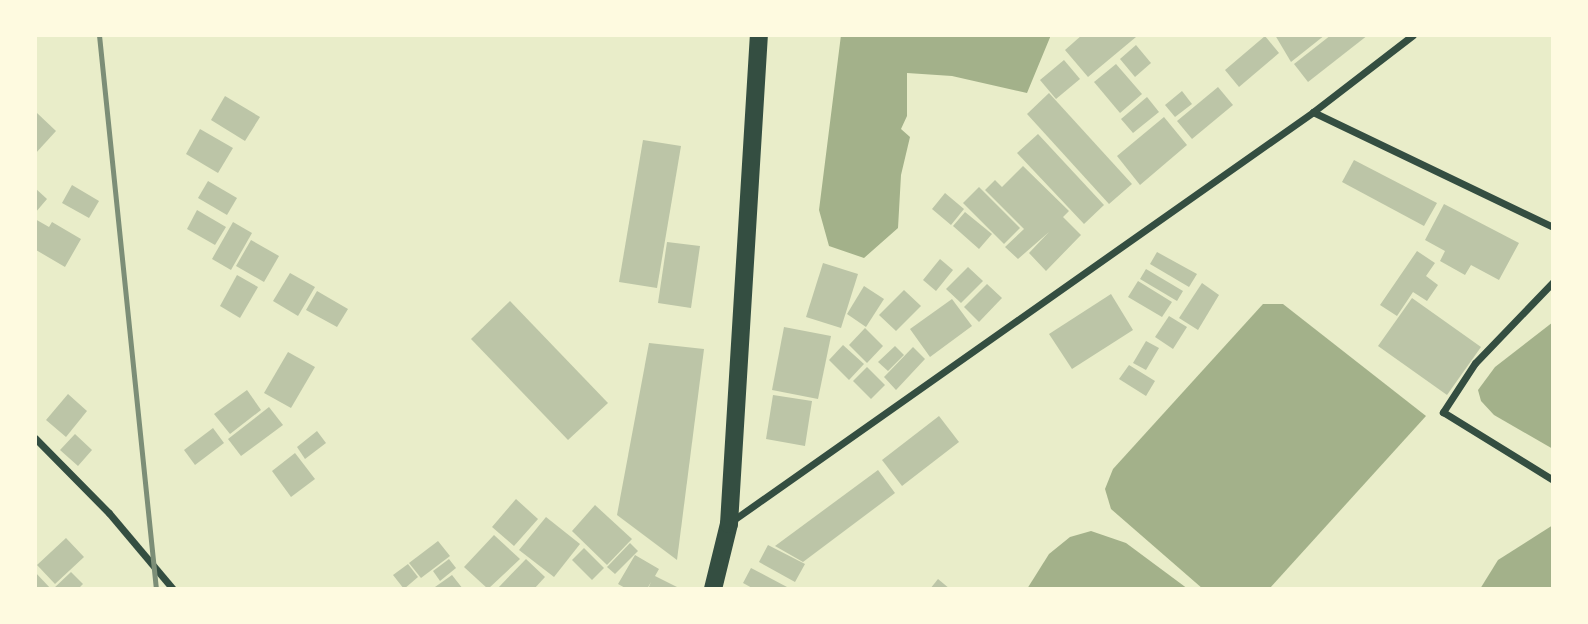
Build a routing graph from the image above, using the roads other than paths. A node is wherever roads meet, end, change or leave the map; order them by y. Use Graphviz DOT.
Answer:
graph roads {
  1 [pos="759,35"];
  2 [pos="1413,35"];
  3 [pos="1313,112"];
  4 [pos="1553,227"];
  5 [pos="1553,282"];
  6 [pos="35,438"];
  7 [pos="1553,481"];
  8 [pos="729,524"];
  9 [pos="173,589"];
  10 [pos="713,589"];
  1 -- 8 [label="main road"];
  2 -- 3 [label="street"];
  3 -- 4 [label="street"];
  3 -- 8 [label="street"];
  5 -- 7 [label="street"];
  6 -- 9 [label="street"];
  8 -- 10 [label="main road"];
}
